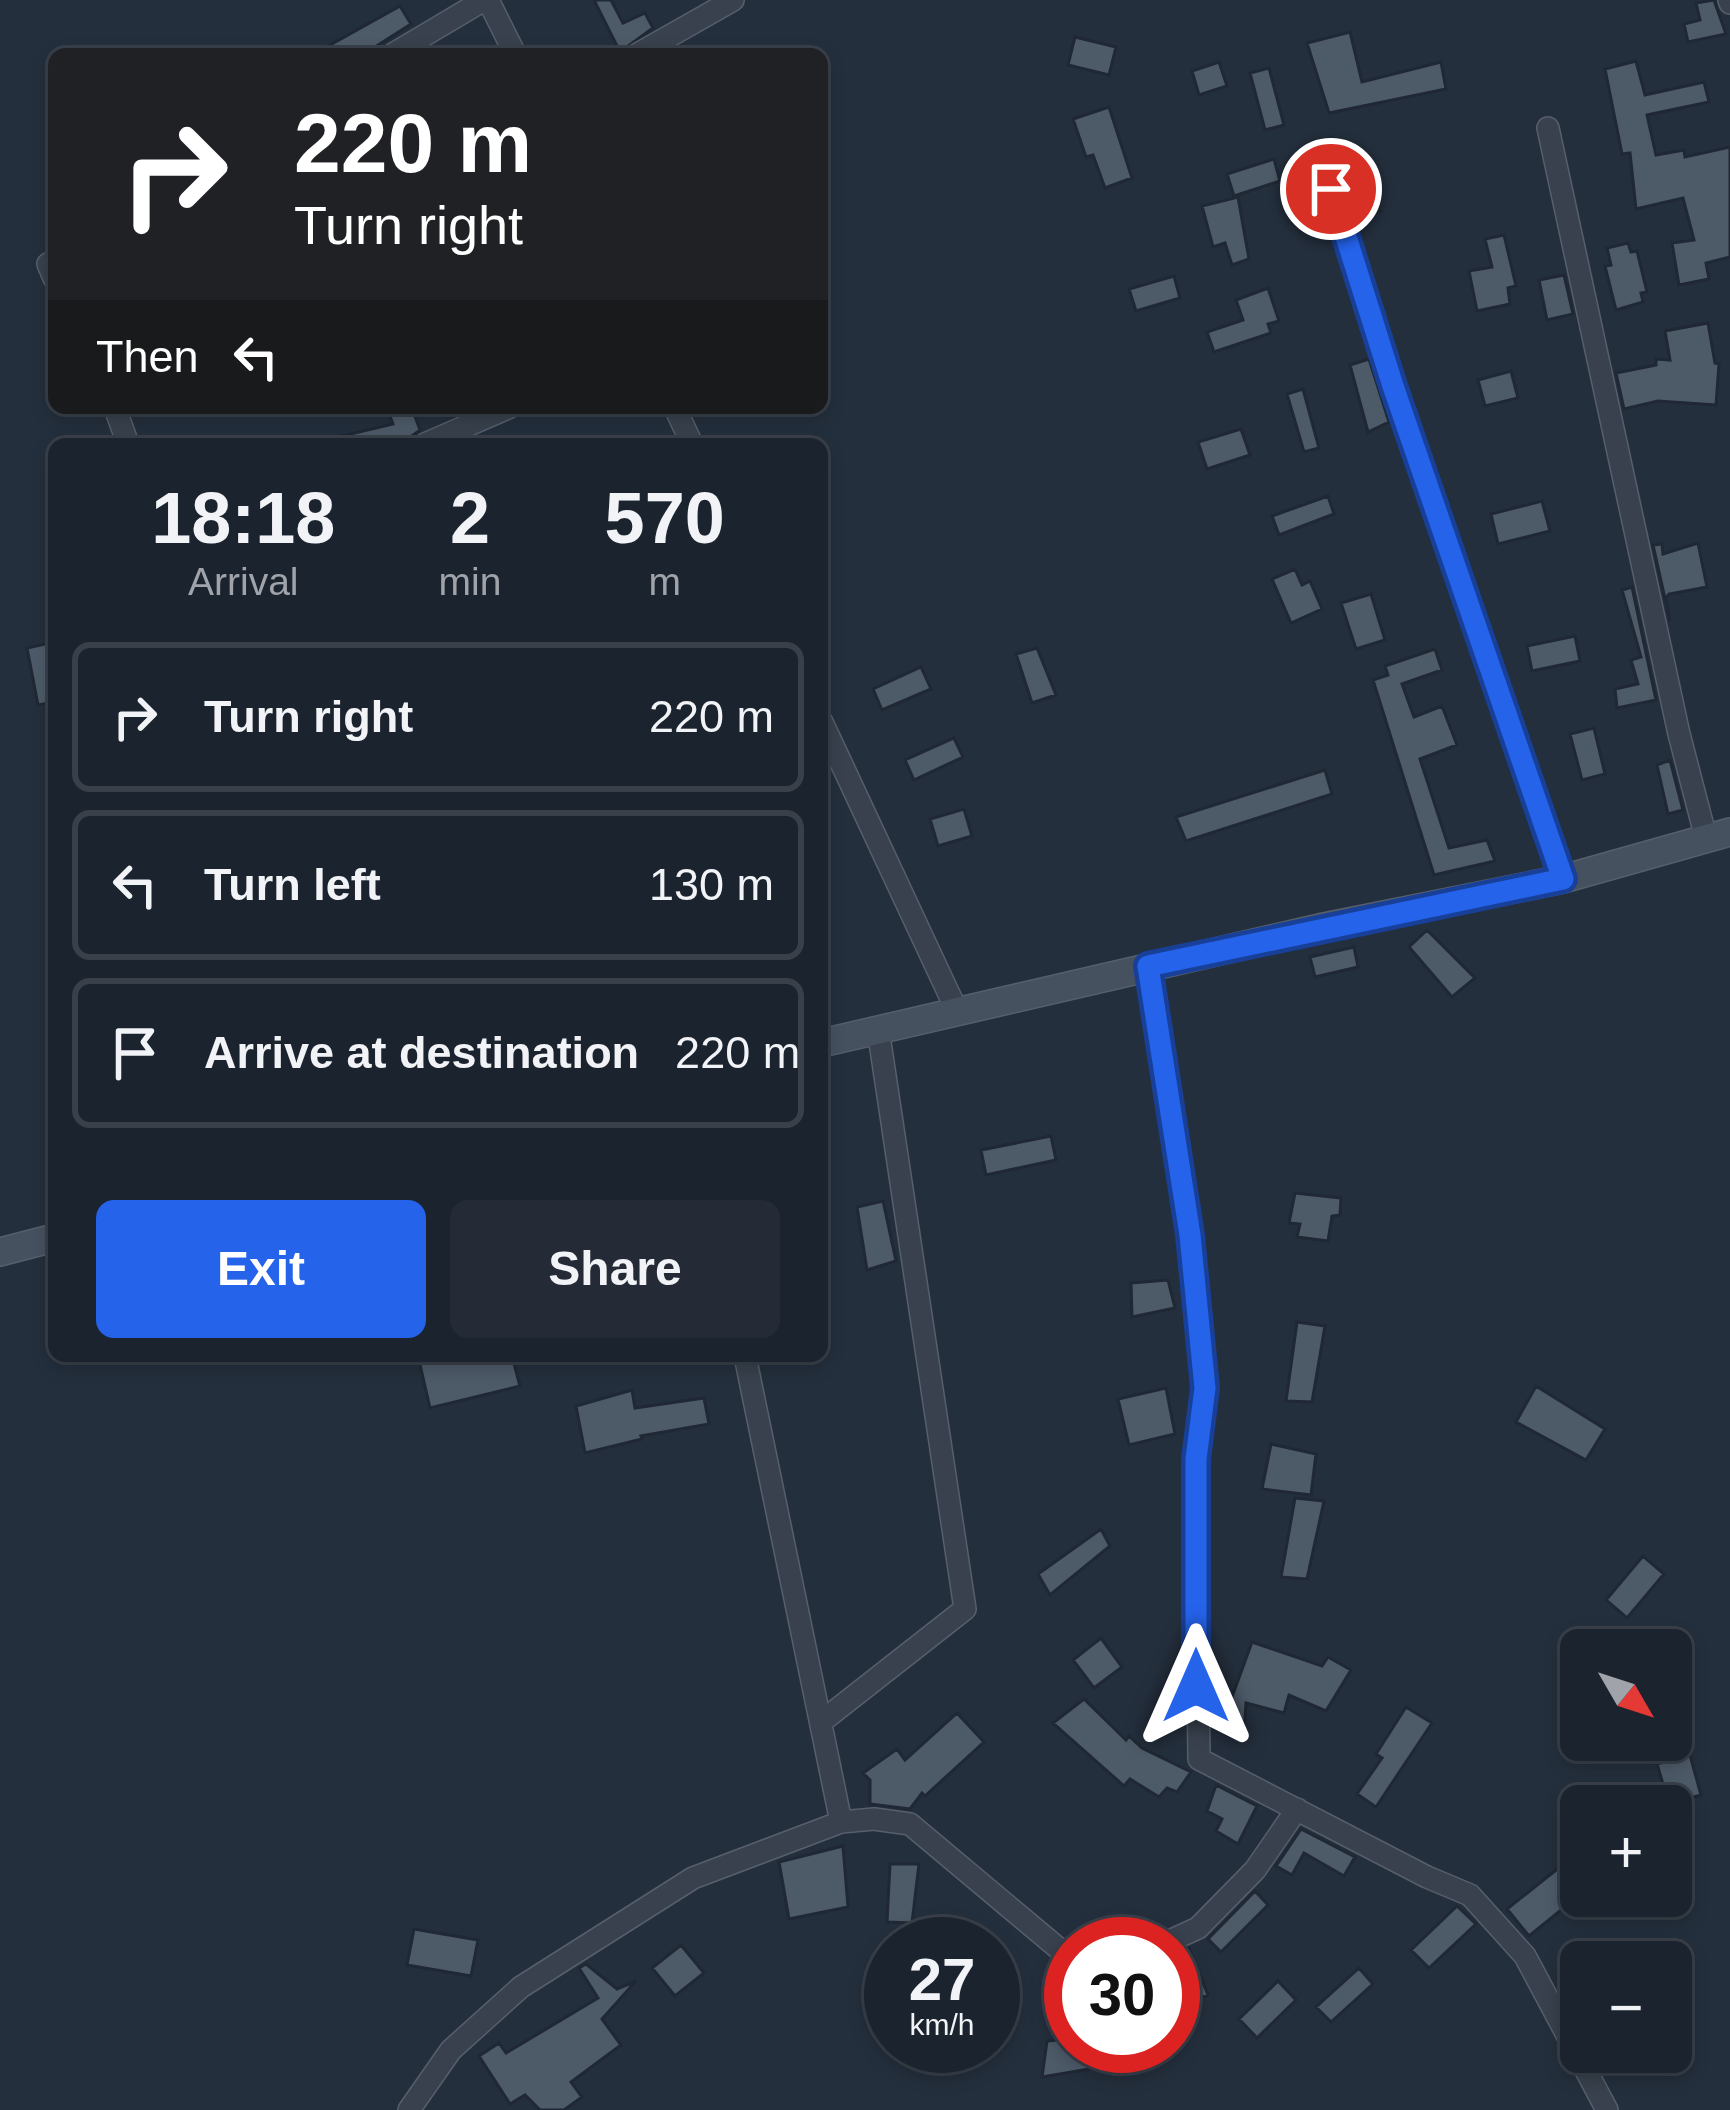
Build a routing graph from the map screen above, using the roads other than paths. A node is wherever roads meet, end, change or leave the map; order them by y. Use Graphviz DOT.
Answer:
graph roads {
  1 [pos="486,0"];
  2 [pos="733,0"];
  3 [pos="402,48"];
  4 [pos="512,48"];
  5 [pos="649,48"];
  6 [pos="1548,128"];
  7 [pos="1331,189"];
  8 [pos="494,414"];
  9 [pos="438,438"];
  10 [pos="828,735"];
  11 [pos="1718,835"];
  12 [pos="1563,879"];
  13 [pos="1148,966"];
  14 [pos="956,1009"];
  15 [pos="878,1029"];
  16 [pos="828,1042"];
  17 [pos="48,1240"];
  18 [pos="0,1252"];
  19 [pos="746,1362"];
  20 [pos="820,1722"];
  21 [pos="1297,1809"];
  22 [pos="841,1822"];
  23 [pos="1200,1926"];
  24 [pos="1044,1936"];
  25 [pos="409,2110"];
  26 [pos="1607,2110"];
  1 -- 3 [label="street"];
  1 -- 4 [label="street"];
  2 -- 5 [label="street"];
  6 -- 11 [label="street"];
  7 -- 12 [label="street"];
  8 -- 9 [label="street"];
  10 -- 14 [label="street"];
  11 -- 12 [label="main road"];
  12 -- 13 [label="main road"];
  13 -- 14 [label="main road"];
  13 -- 21 [label="street"];
  14 -- 15 [label="main road"];
  15 -- 16 [label="main road"];
  15 -- 20 [label="street"];
  17 -- 18 [label="main road"];
  19 -- 20 [label="street"];
  20 -- 22 [label="street"];
  21 -- 23 [label="street"];
  21 -- 26 [label="street"];
  22 -- 24 [label="street"];
  22 -- 25 [label="street"];
}
